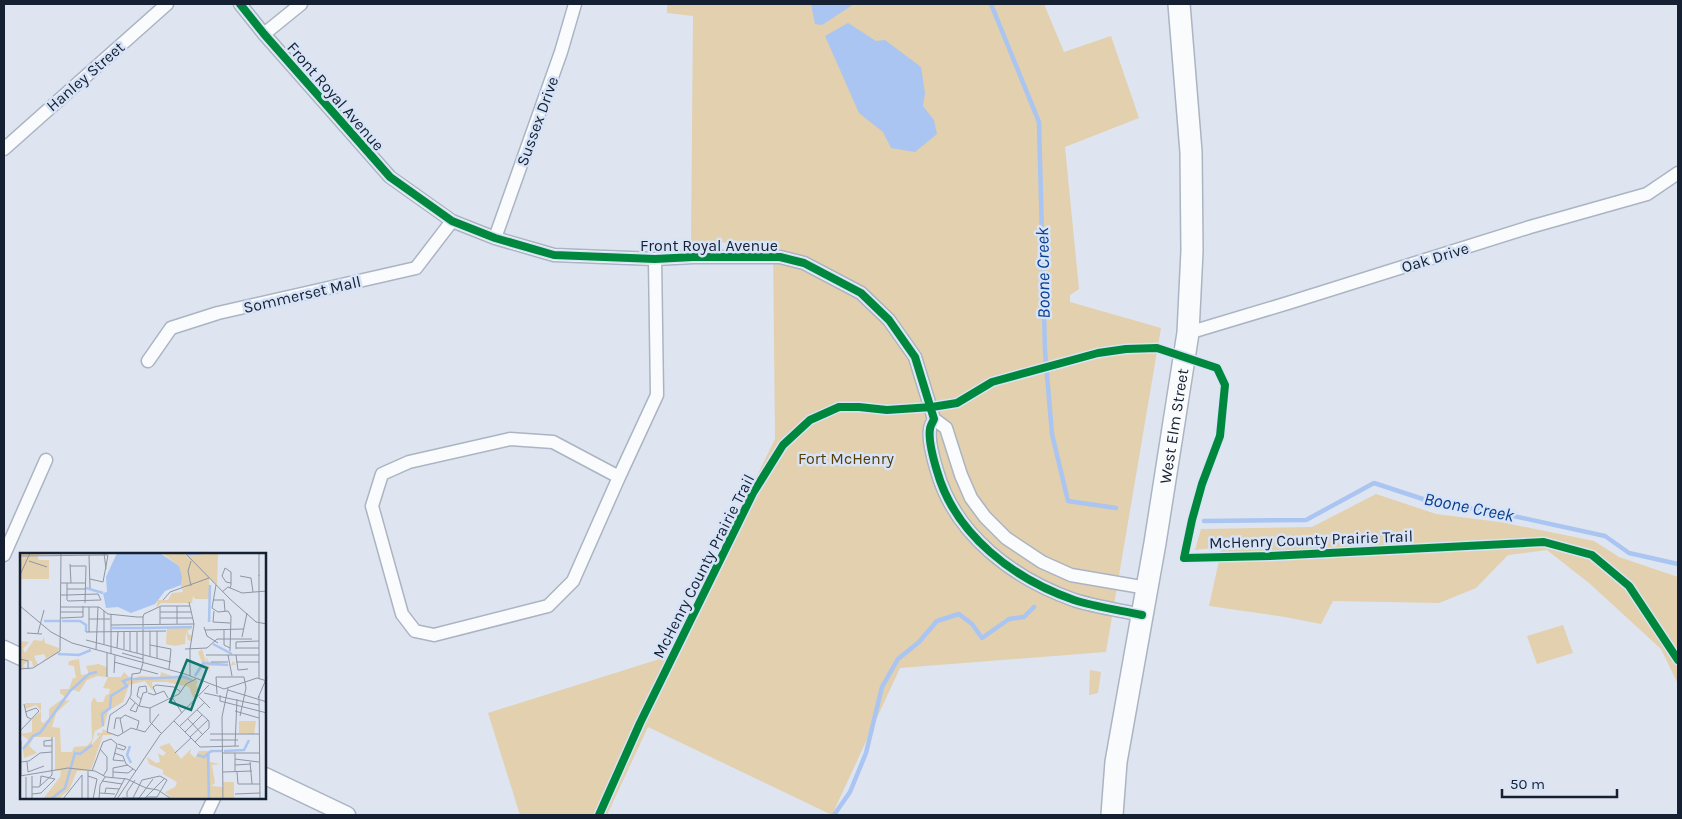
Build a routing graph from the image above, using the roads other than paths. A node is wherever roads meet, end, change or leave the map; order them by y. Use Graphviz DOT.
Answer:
graph roads {
  1 [pos="167,4"];
  2 [pos="240,4"];
  3 [pos="301,4"];
  4 [pos="575,4"];
  5 [pos="1179,4"];
  6 [pos="264,34"];
  7 [pos="4,149"];
  8 [pos="1678,173"];
  9 [pos="452,221"];
  10 [pos="495,238"];
  11 [pos="655,259"];
  12 [pos="1188,333"];
  13 [pos="148,361"];
  14 [pos="934,419"];
  15 [pos="46,460"];
  16 [pos="619,478"];
  17 [pos="4,555"];
  18 [pos="1147,588"];
  19 [pos="1142,615"];
  20 [pos="4,649"];
  21 [pos="20,657"];
  22 [pos="266,776"];
  23 [pos="214,799"];
  24 [pos="206,815"];
  25 [pos="347,815"];
  26 [pos="1112,815"];
  1 -- 7 [label="street, Hanley Street"];
  2 -- 6 [label="street, Front Royal Avenue"];
  3 -- 6 [label="street"];
  4 -- 10 [label="street, Sussex Drive"];
  5 -- 12 [label="main road, West Elm Street"];
  6 -- 9 [label="street, Front Royal Avenue"];
  8 -- 12 [label="street, Oak Drive"];
  9 -- 10 [label="street, Front Royal Avenue"];
  9 -- 13 [label="street, Sommerset Mall"];
  10 -- 11 [label="street, Front Royal Avenue"];
  11 -- 14 [label="street, Front Royal Avenue"];
  11 -- 16 [label="street"];
  12 -- 18 [label="main road, West Elm Street"];
  14 -- 18 [label="street, Front Royal Avenue"];
  14 -- 19 [label="street, Front Royal Avenue"];
  15 -- 17 [label="street"];
  16 -- 16 [label="street"];
  18 -- 19 [label="main road, West Elm Street"];
  19 -- 26 [label="main road, West Elm Street"];
  20 -- 21 [label="street"];
  22 -- 25 [label="street"];
  23 -- 24 [label="street"];
}
